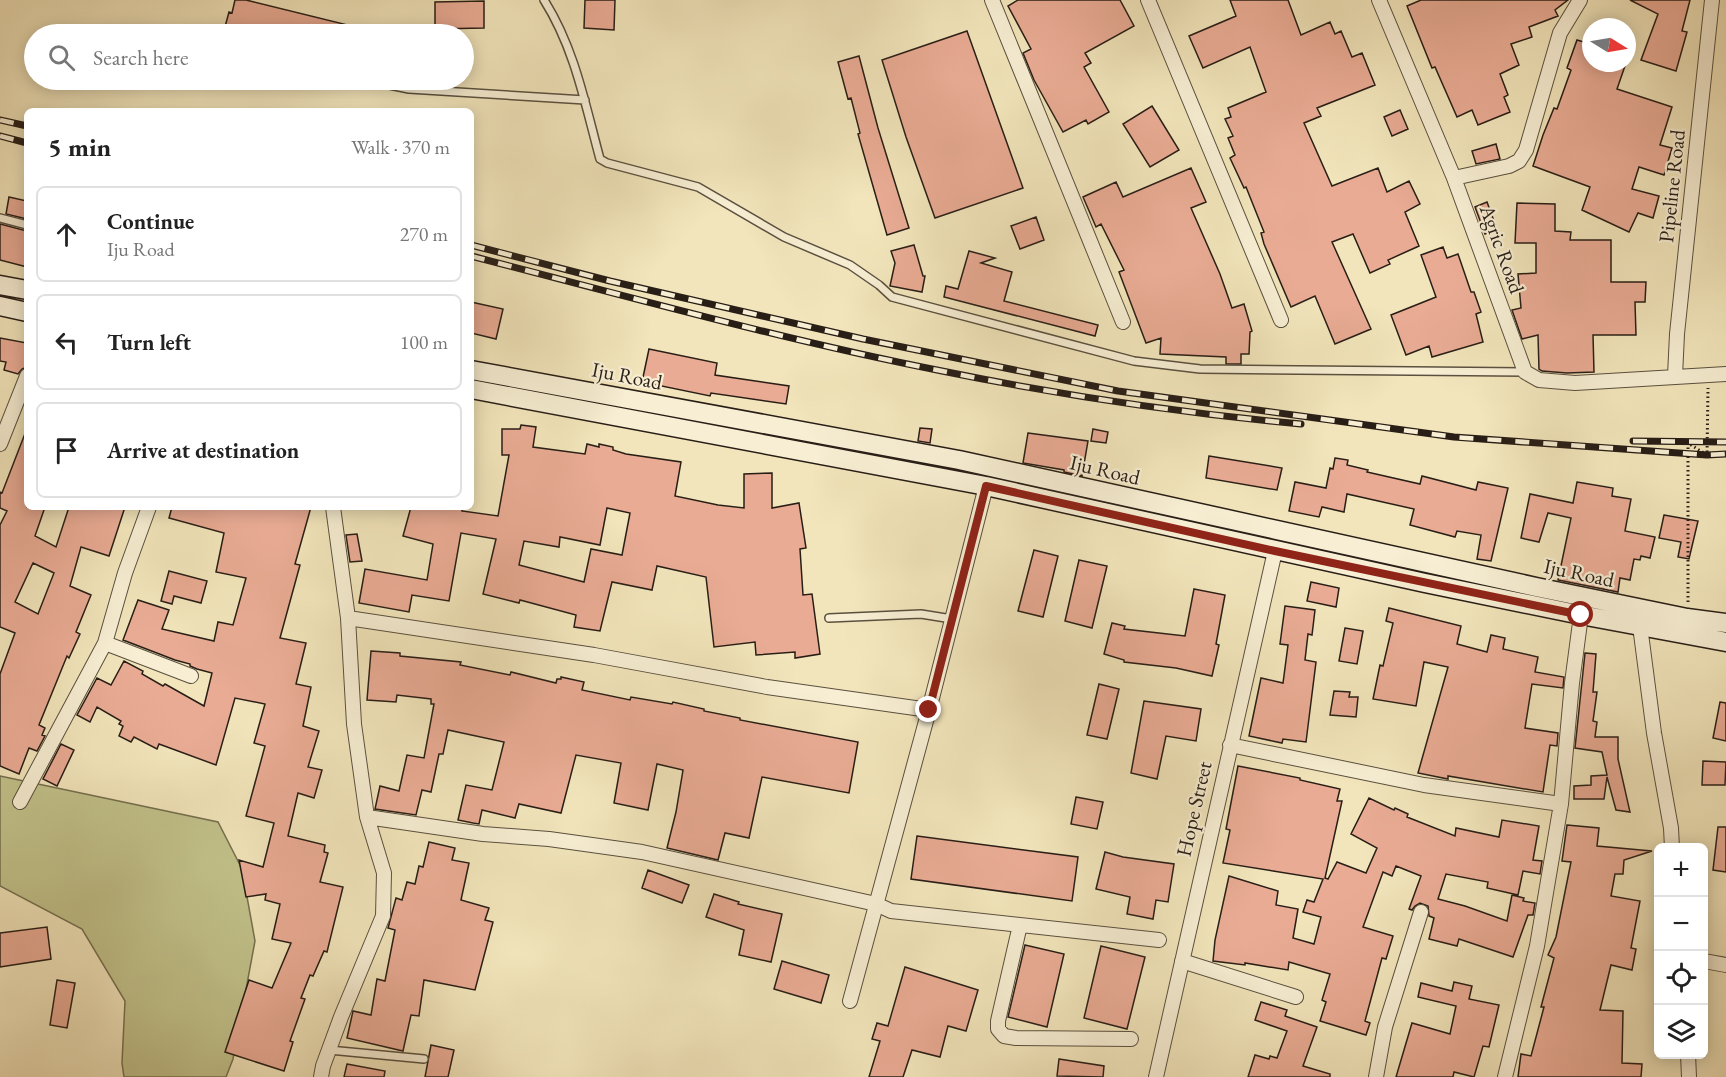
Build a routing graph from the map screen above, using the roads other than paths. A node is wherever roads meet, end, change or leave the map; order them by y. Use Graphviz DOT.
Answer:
graph roads {
  1 [pos="544,0"];
  2 [pos="992,0"];
  3 [pos="1148,0"];
  4 [pos="1379,0"];
  5 [pos="1580,0"];
  6 [pos="1713,0"];
  7 [pos="425,90"];
  8 [pos="585,100"];
  9 [pos="1454,178"];
  10 [pos="0,218"];
  11 [pos="24,224"];
  12 [pos="0,285"];
  13 [pos="24,289"];
  14 [pos="0,306"];
  15 [pos="24,311"];
  16 [pos="1281,320"];
  17 [pos="1123,322"];
  18 [pos="474,371"];
  19 [pos="1525,372"];
  20 [pos="1726,374"];
  21 [pos="1675,376"];
  22 [pos="24,384"];
  23 [pos="474,390"];
  24 [pos="0,444"];
  25 [pos="986,486"];
  26 [pos="148,510"];
  27 [pos="333,510"];
  28 [pos="1275,551"];
  29 [pos="1581,615"];
  30 [pos="348,618"];
  31 [pos="830,618"];
  32 [pos="952,619"];
  33 [pos="1726,623"];
  34 [pos="1640,626"];
  35 [pos="1726,642"];
  36 [pos="105,643"];
  37 [pos="191,676"];
  38 [pos="929,710"];
  39 [pos="1230,746"];
  40 [pos="20,802"];
  41 [pos="1561,804"];
  42 [pos="367,817"];
  43 [pos="1671,843"];
  44 [pos="876,904"];
  45 [pos="1421,912"];
  46 [pos="1020,925"];
  47 [pos="1158,940"];
  48 [pos="1182,962"];
  49 [pos="1708,962"];
  50 [pos="1726,965"];
  51 [pos="1296,997"];
  52 [pos="850,1001"];
  53 [pos="1131,1039"];
  54 [pos="329,1050"];
  55 [pos="424,1059"];
  56 [pos="1688,1059"];
  57 [pos="321,1077"];
  58 [pos="1156,1077"];
  59 [pos="1376,1077"];
  60 [pos="1505,1077"];
  61 [pos="1689,1077"];
  1 -- 8 [label="lane"];
  2 -- 17 [label="street"];
  3 -- 16 [label="street"];
  4 -- 9 [label="street, Agric Road"];
  5 -- 9 [label="street"];
  6 -- 21 [label="street, Pipeline Road"];
  7 -- 8 [label="lane"];
  8 -- 19 [label="lane"];
  9 -- 19 [label="street, Agric Road"];
  10 -- 11 [label="lane"];
  12 -- 13 [label="main road"];
  14 -- 15 [label="main road"];
  18 -- 33 [label="main road, Iju Road"];
  19 -- 21 [label="street"];
  20 -- 21 [label="street"];
  22 -- 24 [label="street"];
  23 -- 25 [label="main road, Iju Road"];
  25 -- 28 [label="main road, Iju Road"];
  25 -- 32 [label="street"];
  26 -- 36 [label="street"];
  27 -- 30 [label="street"];
  28 -- 29 [label="main road, Iju Road"];
  28 -- 39 [label="street, Hope Street"];
  29 -- 34 [label="main road, Iju Road"];
  29 -- 41 [label="street"];
  30 -- 38 [label="street"];
  30 -- 42 [label="street"];
  31 -- 32 [label="lane"];
  32 -- 38 [label="street"];
  34 -- 35 [label="main road, Iju Road"];
  34 -- 43 [label="street"];
  36 -- 37 [label="street"];
  36 -- 40 [label="street"];
  38 -- 44 [label="street"];
  39 -- 41 [label="street"];
  39 -- 48 [label="street, Hope Street"];
  41 -- 60 [label="street"];
  42 -- 44 [label="street"];
  42 -- 54 [label="street"];
  44 -- 46 [label="street"];
  44 -- 52 [label="street"];
  45 -- 59 [label="street"];
  46 -- 47 [label="street"];
  46 -- 53 [label="street"];
  48 -- 51 [label="street"];
  48 -- 58 [label="street, Hope Street"];
  49 -- 50 [label="street"];
  54 -- 55 [label="lane"];
  54 -- 57 [label="street"];
  56 -- 61 [label="street"];
}
